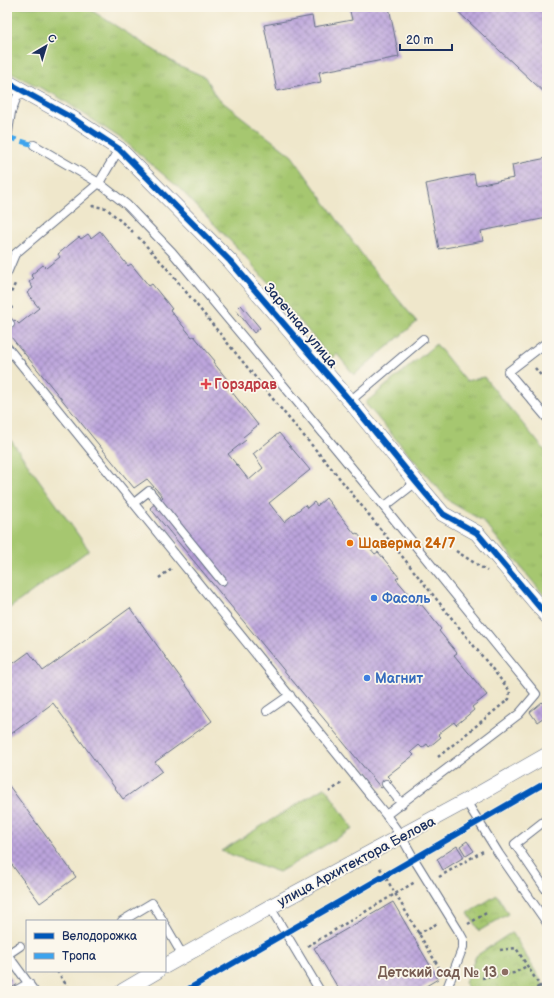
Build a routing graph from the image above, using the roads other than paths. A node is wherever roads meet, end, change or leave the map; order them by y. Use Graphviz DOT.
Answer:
graph roads {
  1 [pos="7,82"];
  2 [pos="21,89"];
  3 [pos="9,112"];
  4 [pos="7,139"];
  5 [pos="34,145"];
  6 [pos="119,149"];
  7 [pos="98,183"];
  8 [pos="7,273"];
  9 [pos="422,339"];
  10 [pos="547,342"];
  11 [pos="7,347"];
  12 [pos="350,401"];
  13 [pos="547,418"];
  14 [pos="416,482"];
  15 [pos="134,503"];
  16 [pos="384,506"];
  17 [pos="222,581"];
  18 [pos="547,616"];
  19 [pos="290,695"];
  20 [pos="267,711"];
  21 [pos="547,755"];
  22 [pos="386,784"];
  23 [pos="466,801"];
  24 [pos="402,804"];
  25 [pos="386,815"];
  26 [pos="547,819"];
  27 [pos="401,836"];
  28 [pos="547,891"];
  29 [pos="270,907"];
  30 [pos="124,920"];
  31 [pos="162,920"];
  32 [pos="547,923"];
  33 [pos="166,927"];
  34 [pos="20,946"];
  35 [pos="7,954"];
  36 [pos="183,956"];
  37 [pos="166,965"];
  38 [pos="155,972"];
  39 [pos="29,983"];
  40 [pos="15,991"];
  41 [pos="34,991"];
  42 [pos="123,991"];
  43 [pos="320,991"];
  44 [pos="446,991"];
  1 -- 2 [label="street, Заречная улица"];
  2 -- 3 [label="lane"];
  2 -- 6 [label="street, Заречная улица"];
  3 -- 4 [label="lane"];
  5 -- 7 [label="lane"];
  6 -- 7 [label="lane"];
  6 -- 12 [label="street, Заречная улица"];
  7 -- 8 [label="lane"];
  7 -- 16 [label="lane"];
  9 -- 12 [label="lane"];
  10 -- 13 [label="lane"];
  11 -- 15 [label="lane"];
  12 -- 14 [label="street, Заречная улица"];
  14 -- 16 [label="lane"];
  14 -- 18 [label="street, Заречная улица"];
  15 -- 17 [label="lane"];
  15 -- 19 [label="lane"];
  16 -- 24 [label="lane"];
  19 -- 20 [label="lane"];
  19 -- 25 [label="lane"];
  21 -- 23 [label="street, улица Архитектора Белова"];
  22 -- 24 [label="lane"];
  23 -- 27 [label="street, улица Архитектора Белова"];
  23 -- 32 [label="lane"];
  24 -- 25 [label="lane"];
  25 -- 27 [label="lane"];
  26 -- 28 [label="lane"];
  27 -- 29 [label="street, улица Архитектора Белова"];
  27 -- 44 [label="lane"];
  29 -- 36 [label="street, улица Архитектора Белова"];
  29 -- 43 [label="lane"];
  30 -- 31 [label="lane"];
  33 -- 36 [label="lane"];
  34 -- 35 [label="lane"];
  35 -- 39 [label="lane"];
  36 -- 37 [label="street, улица Архитектора Белова"];
  38 -- 42 [label="street"];
  39 -- 40 [label="lane"];
  39 -- 41 [label="lane"];
}
